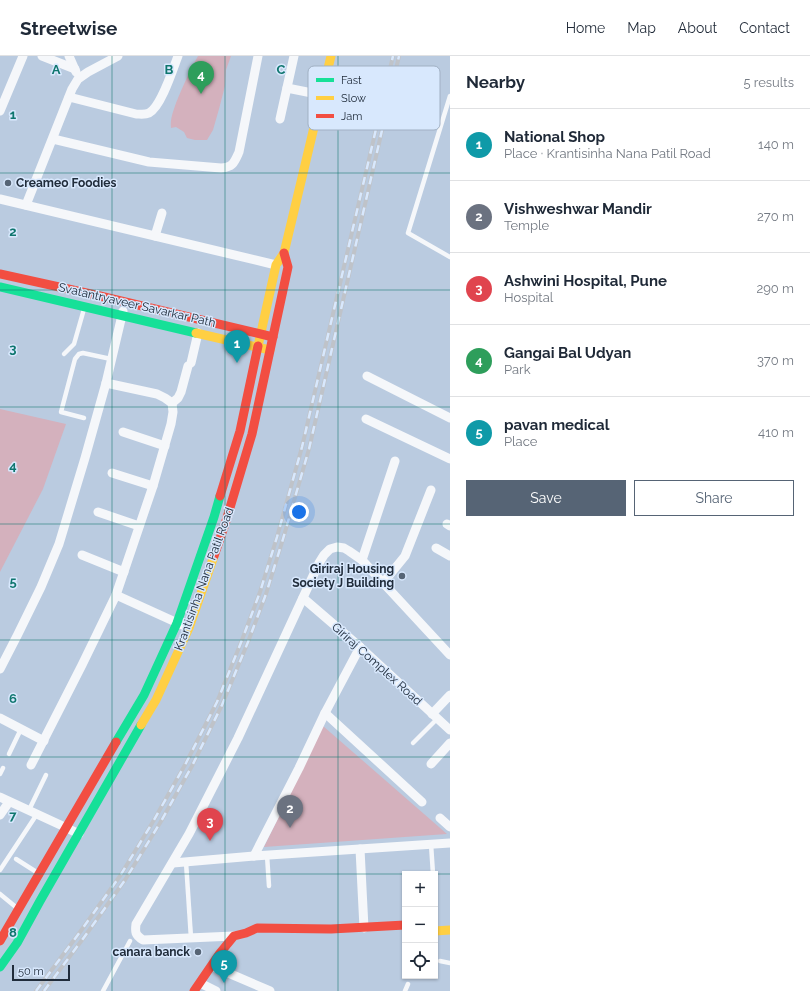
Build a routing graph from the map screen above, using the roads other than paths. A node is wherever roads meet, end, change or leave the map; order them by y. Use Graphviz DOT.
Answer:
graph roads {
  1 [pos="23,56"];
  2 [pos="42,56"];
  3 [pos="69,56"];
  4 [pos="118,56"];
  5 [pos="178,56"];
  6 [pos="258,56"];
  7 [pos="294,56"];
  8 [pos="331,56"];
  9 [pos="329,66"];
  10 [pos="75,70"];
  11 [pos="78,79"];
  12 [pos="287,88"];
  13 [pos="308,92"];
  14 [pos="450,96"];
  15 [pos="69,97"];
  16 [pos="0,111"];
  17 [pos="280,119"];
  18 [pos="440,129"];
  19 [pos="314,130"];
  20 [pos="440,130"];
  21 [pos="53,139"];
  22 [pos="0,199"];
  23 [pos="26,205"];
  24 [pos="162,212"];
  25 [pos="155,236"];
  26 [pos="284,253"];
  27 [pos="450,257"];
  28 [pos="276,265"];
  29 [pos="0,274"];
  30 [pos="0,287"];
  31 [pos="126,302"];
  32 [pos="84,307"];
  33 [pos="122,316"];
  34 [pos="198,333"];
  35 [pos="260,334"];
  36 [pos="273,337"];
  37 [pos="258,347"];
  38 [pos="270,350"];
  39 [pos="64,354"];
  40 [pos="112,359"];
  41 [pos="367,376"];
  42 [pos="106,383"];
  43 [pos="172,403"];
  44 [pos="84,418"];
  45 [pos="450,418"];
  46 [pos="366,419"];
  47 [pos="123,432"];
  48 [pos="165,446"];
  49 [pos="450,459"];
  50 [pos="395,460"];
  51 [pos="112,474"];
  52 [pos="153,486"];
  53 [pos="431,490"];
  54 [pos="98,512"];
  55 [pos="139,526"];
  56 [pos="436,548"];
  57 [pos="82,555"];
  58 [pos="450,556"];
  59 [pos="362,560"];
  60 [pos="124,572"];
  61 [pos="383,583"];
  62 [pos="116,595"];
  63 [pos="302,598"];
  64 [pos="177,623"];
  65 [pos="189,628"];
  66 [pos="360,647"];
  67 [pos="450,655"];
  68 [pos="0,669"];
  69 [pos="450,694"];
  70 [pos="325,713"];
  71 [pos="435,716"];
  72 [pos="0,718"];
  73 [pos="21,729"];
  74 [pos="450,730"];
  75 [pos="44,741"];
  76 [pos="450,743"];
  77 [pos="414,744"];
  78 [pos="9,754"];
  79 [pos="431,764"];
  80 [pos="31,765"];
  81 [pos="3,768"];
  82 [pos="0,774"];
  83 [pos="46,775"];
  84 [pos="0,797"];
  85 [pos="10,802"];
  86 [pos="422,802"];
  87 [pos="33,812"];
  88 [pos="0,815"];
  89 [pos="440,818"];
  90 [pos="450,827"];
  91 [pos="67,828"];
  92 [pos="79,834"];
  93 [pos="450,843"];
  94 [pos="431,844"];
  95 [pos="360,849"];
  96 [pos="267,855"];
  97 [pos="254,856"];
  98 [pos="16,859"];
  99 [pos="186,862"];
  100 [pos="173,863"];
  101 [pos="0,870"];
  102 [pos="433,871"];
  103 [pos="39,874"];
  104 [pos="269,886"];
  105 [pos="0,894"];
  106 [pos="18,909"];
  107 [pos="450,922"];
  108 [pos="438,923"];
  109 [pos="402,925"];
  110 [pos="364,928"];
  111 [pos="450,930"];
  112 [pos="438,931"];
  113 [pos="246,933"];
  114 [pos="402,933"];
  115 [pos="234,936"];
  116 [pos="1,938"];
  117 [pos="191,938"];
  118 [pos="130,941"];
  119 [pos="440,961"];
  120 [pos="2,962"];
  121 [pos="450,963"];
  122 [pos="212,966"];
  123 [pos="200,983"];
  124 [pos="408,984"];
  125 [pos="103,991"];
  126 [pos="194,991"];
  127 [pos="216,991"];
  128 [pos="270,991"];
  129 [pos="404,991"];
  1 -- 16 [label="street"];
  2 -- 10 [label="street"];
  3 -- 10 [label="street"];
  4 -- 11 [label="street"];
  5 -- 15 [label="street"];
  6 -- 21 [label="street"];
  7 -- 12 [label="street"];
  8 -- 9 [label="main road, Krantisinha Nana Patil Road"];
  10 -- 11 [label="street"];
  11 -- 15 [label="street"];
  12 -- 13 [label="street"];
  12 -- 17 [label="street"];
  14 -- 18 [label="lane"];
  15 -- 21 [label="street"];
  19 -- 26 [label="main road, Krantisinha Nana Patil Road"];
  20 -- 27 [label="lane"];
  21 -- 23 [label="street"];
  22 -- 23 [label="street"];
  23 -- 25 [label="street"];
  24 -- 25 [label="street"];
  25 -- 28 [label="street"];
  26 -- 28 [label="main road, Krantisinha Nana Patil Road"];
  26 -- 36 [label="main road, Krantisinha Nana Patil Road"];
  28 -- 35 [label="main road, Krantisinha Nana Patil Road"];
  29 -- 31 [label="main road, Svatantryaveer Savarkar Path"];
  30 -- 32 [label="main road, Svatantryaveer Savarkar Path"];
  31 -- 33 [label="street"];
  31 -- 35 [label="main road, Svatantryaveer Savarkar Path"];
  32 -- 33 [label="main road, Svatantryaveer Savarkar Path"];
  32 -- 39 [label="lane"];
  33 -- 34 [label="main road, Svatantryaveer Savarkar Path"];
  33 -- 40 [label="street"];
  34 -- 37 [label="main road, Svatantryaveer Savarkar Path"];
  34 -- 43 [label="street"];
  35 -- 36 [label="main road, Svatantryaveer Savarkar Path"];
  35 -- 37 [label="main road, Krantisinha Nana Patil Road"];
  36 -- 38 [label="main road, Krantisinha Nana Patil Road"];
  37 -- 38 [label="main road, Svatantryaveer Savarkar Path"];
  37 -- 64 [label="main road, Krantisinha Nana Patil Road"];
  38 -- 65 [label="main road, Krantisinha Nana Patil Road"];
  40 -- 42 [label="street"];
  40 -- 44 [label="lane"];
  41 -- 45 [label="street"];
  42 -- 43 [label="street"];
  42 -- 68 [label="street"];
  43 -- 48 [label="street"];
  46 -- 49 [label="street"];
  47 -- 48 [label="street"];
  48 -- 52 [label="street"];
  50 -- 59 [label="street"];
  51 -- 52 [label="street"];
  52 -- 55 [label="street"];
  53 -- 61 [label="street"];
  54 -- 55 [label="street"];
  55 -- 60 [label="street"];
  56 -- 58 [label="street"];
  57 -- 60 [label="street"];
  59 -- 61 [label="street"];
  59 -- 63 [label="street"];
  60 -- 62 [label="street"];
  61 -- 67 [label="street"];
  62 -- 64 [label="street"];
  62 -- 75 [label="street"];
  63 -- 66 [label="street, Giriraj Complex Road"];
  63 -- 100 [label="street"];
  64 -- 65 [label="street"];
  64 -- 91 [label="main road, Krantisinha Nana Patil Road"];
  65 -- 92 [label="main road, Krantisinha Nana Patil Road"];
  66 -- 70 [label="street"];
  66 -- 71 [label="street, Giriraj Complex Road"];
  69 -- 71 [label="street"];
  70 -- 86 [label="street"];
  70 -- 97 [label="street"];
  71 -- 74 [label="street, Giriraj Complex Road"];
  71 -- 77 [label="lane"];
  72 -- 73 [label="street"];
  73 -- 75 [label="street"];
  73 -- 78 [label="lane"];
  75 -- 80 [label="street"];
  76 -- 79 [label="street"];
  81 -- 82 [label="lane"];
  83 -- 87 [label="lane"];
  84 -- 85 [label="street"];
  85 -- 87 [label="street"];
  85 -- 88 [label="street"];
  87 -- 91 [label="street"];
  87 -- 101 [label="lane"];
  89 -- 90 [label="street"];
  91 -- 92 [label="street"];
  91 -- 103 [label="main road, Krantisinha Nana Patil Road"];
  92 -- 120 [label="main road, Krantisinha Nana Patil Road"];
  93 -- 94 [label="street"];
  94 -- 95 [label="street"];
  94 -- 102 [label="lane"];
  95 -- 96 [label="street"];
  95 -- 110 [label="street"];
  96 -- 97 [label="street"];
  96 -- 104 [label="lane"];
  97 -- 99 [label="street"];
  98 -- 103 [label="lane"];
  99 -- 100 [label="street"];
  99 -- 117 [label="lane"];
  100 -- 117 [label="street"];
  103 -- 106 [label="main road, Krantisinha Nana Patil Road"];
  105 -- 106 [label="lane"];
  106 -- 116 [label="main road, Krantisinha Nana Patil Road"];
  107 -- 108 [label="main road"];
  109 -- 110 [label="main road"];
  110 -- 113 [label="main road"];
  111 -- 112 [label="main road"];
  113 -- 114 [label="main road"];
  113 -- 115 [label="main road"];
  115 -- 117 [label="street"];
  115 -- 122 [label="main road"];
  118 -- 125 [label="lane"];
  119 -- 121 [label="lane"];
  122 -- 123 [label="main road"];
  122 -- 128 [label="street"];
  123 -- 126 [label="main road"];
  123 -- 127 [label="street"];
  124 -- 129 [label="lane"];
}
